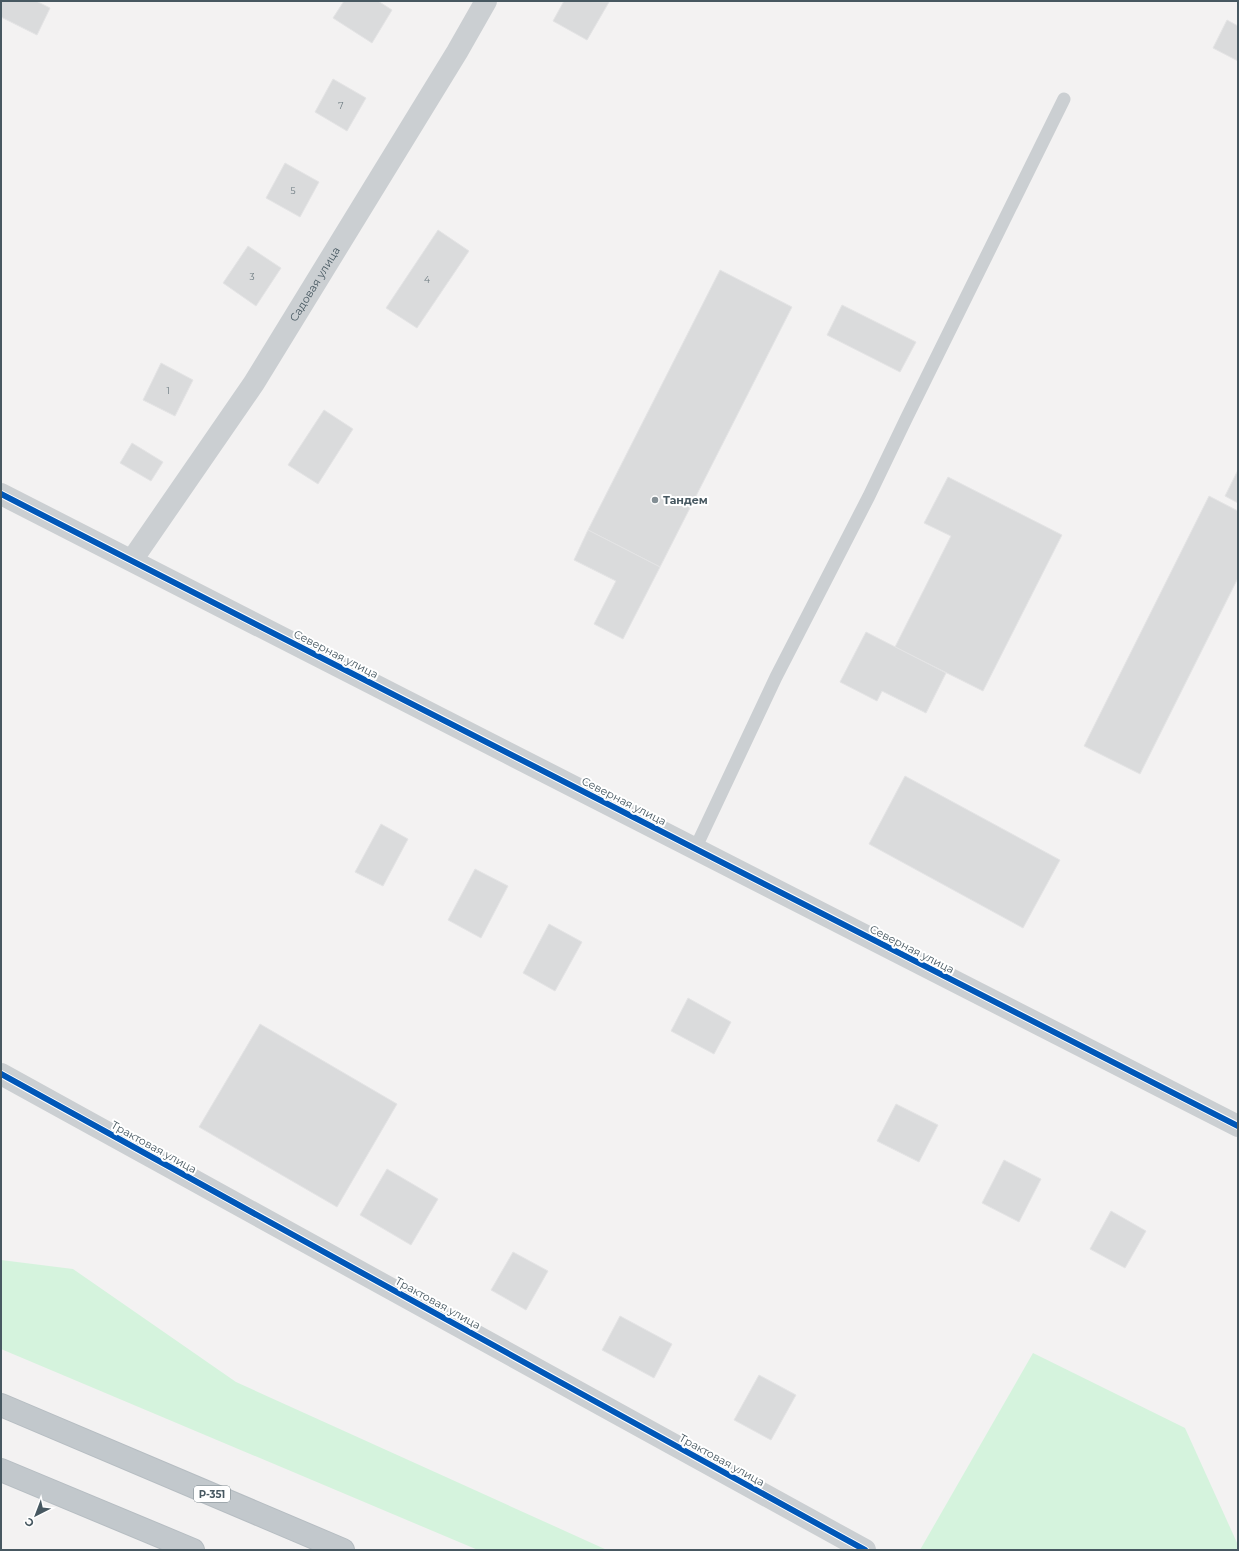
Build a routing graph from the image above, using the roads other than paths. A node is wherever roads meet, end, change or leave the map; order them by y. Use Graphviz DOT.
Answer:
graph roads {
  1 [pos="486,1"];
  2 [pos="1064,99"];
  3 [pos="1,494"];
  4 [pos="132,560"];
  5 [pos="695,849"];
  6 [pos="1,1074"];
  7 [pos="1238,1126"];
  8 [pos="1,1406"];
  9 [pos="1,1470"];
  10 [pos="193,1550"];
  11 [pos="343,1550"];
  12 [pos="865,1550"];
  1 -- 4 [label="street, Садовая улица"];
  2 -- 5 [label="lane"];
  3 -- 4 [label="street, Северная улица"];
  4 -- 5 [label="street, Северная улица"];
  5 -- 7 [label="street, Северная улица"];
  6 -- 12 [label="street, Трактовая улица"];
  8 -- 11 [label="highway, Р-351"];
  9 -- 10 [label="highway"];
}
